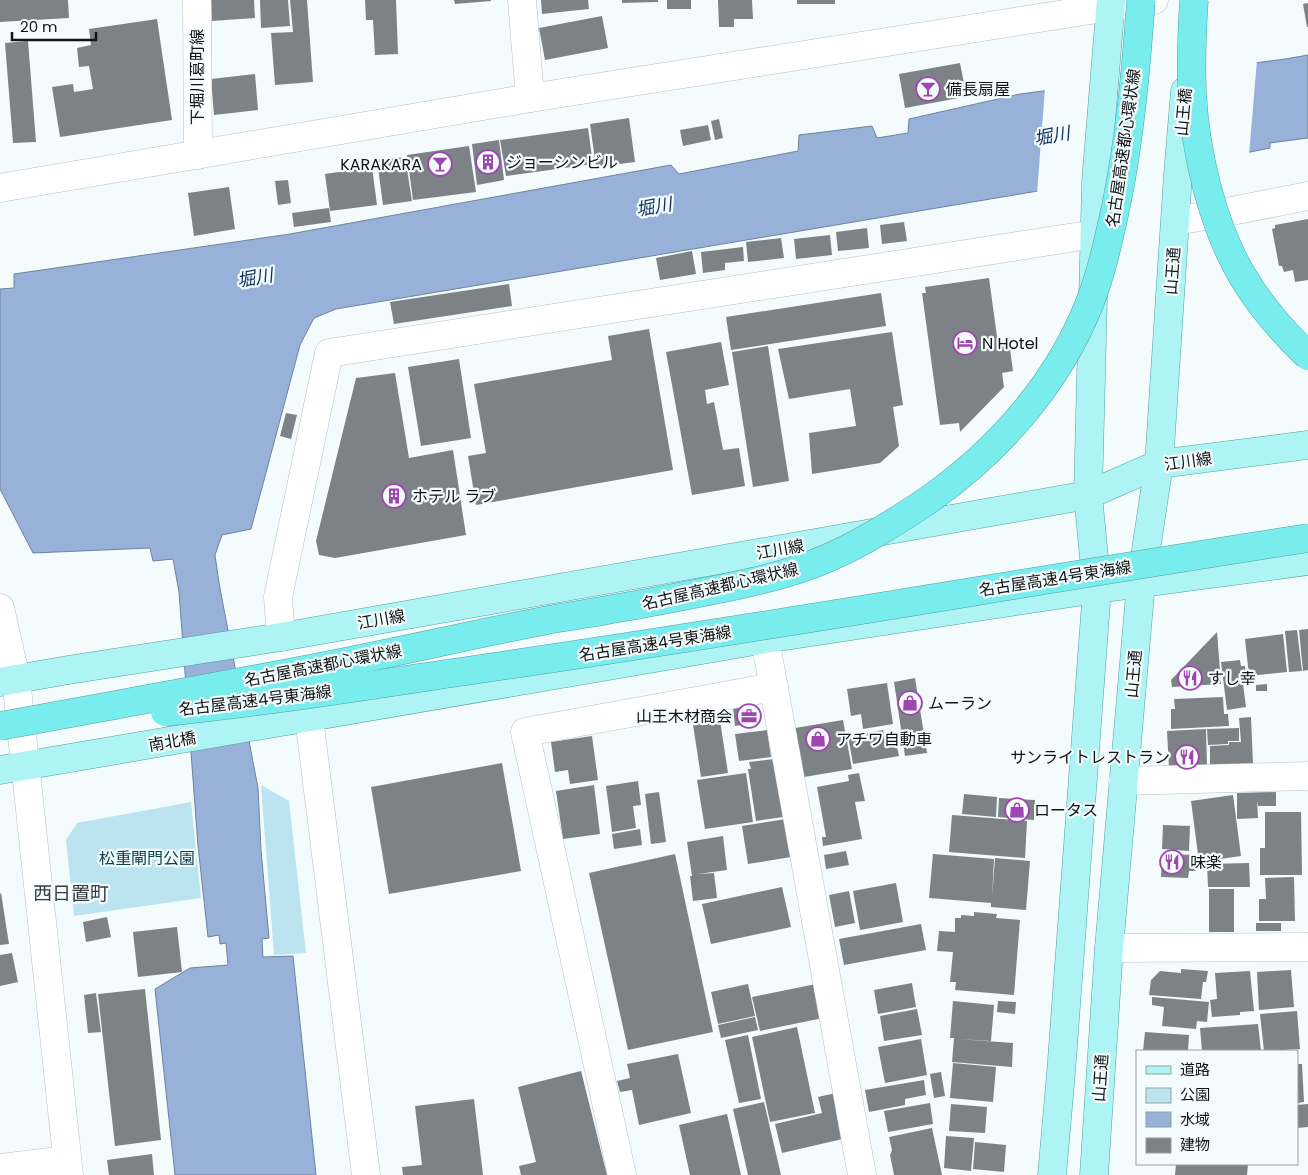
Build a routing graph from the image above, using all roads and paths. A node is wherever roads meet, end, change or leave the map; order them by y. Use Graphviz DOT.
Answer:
graph roads {
  1 [pos="197,0"];
  2 [pos="522,0"];
  3 [pos="1141,0"];
  4 [pos="1154,0"];
  5 [pos="1195,0"];
  6 [pos="1111,4"];
  7 [pos="530,98"];
  8 [pos="198,155"];
  9 [pos="1178,174"];
  10 [pos="0,188"];
  11 [pos="1308,196"];
  12 [pos="1176,221"];
  13 [pos="1095,234"];
  14 [pos="1308,356"];
  15 [pos="1308,445"];
  16 [pos="1159,464"];
  17 [pos="1088,495"];
  18 [pos="1308,538"];
  19 [pos="1308,561"];
  20 [pos="1141,583"];
  21 [pos="1097,589"];
  22 [pos="0,608"];
  23 [pos="281,637"];
  24 [pos="765,639"];
  25 [pos="8,681"];
  26 [pos="774,687"];
  27 [pos="309,718"];
  28 [pos="0,727"];
  29 [pos="12,768"];
  30 [pos="1308,776"];
  31 [pos="1123,781"];
  32 [pos="1308,947"];
  33 [pos="1109,948"];
  34 [pos="68,1167"];
  35 [pos="0,1168"];
  36 [pos="366,1175"];
  37 [pos="622,1175"];
  38 [pos="862,1175"];
  39 [pos="1052,1175"];
  40 [pos="1094,1175"];
  1 -- 8 [label="street, 下堀川葛町線"];
  2 -- 7 [label="street"];
  3 -- 28 [label="highway, 名古屋高速都心環状線, bridge"];
  4 -- 6 [label="street"];
  5 -- 9 [label="main road, 山王橋"];
  5 -- 14 [label="highway, bridge"];
  6 -- 7 [label="street"];
  6 -- 13 [label="main road"];
  7 -- 8 [label="street"];
  8 -- 10 [label="street"];
  9 -- 12 [label="main road, 山王通"];
  11 -- 12 [label="street"];
  12 -- 16 [label="main road, 山王通"];
  13 -- 17 [label="main road"];
  13 -- 23 [label="street"];
  15 -- 16 [label="main road, 江川線"];
  16 -- 17 [label="main road, 江川線"];
  16 -- 20 [label="main road, 山王通"];
  17 -- 21 [label="main road"];
  17 -- 23 [label="main road, 江川線"];
  18 -- 28 [label="highway, 名古屋高速4号東海線, bridge"];
  19 -- 20 [label="main road"];
  20 -- 21 [label="main road"];
  20 -- 31 [label="main road, 山王通"];
  21 -- 24 [label="main road"];
  21 -- 39 [label="main road"];
  22 -- 25 [label="street"];
  23 -- 25 [label="main road, 江川線"];
  24 -- 26 [label="street"];
  24 -- 27 [label="main road"];
  25 -- 29 [label="street"];
  26 -- 37 [label="street"];
  26 -- 38 [label="street"];
  27 -- 29 [label="main road, 南北橋"];
  27 -- 36 [label="street"];
  29 -- 34 [label="street"];
  30 -- 31 [label="street"];
  31 -- 33 [label="main road, 山王通"];
  32 -- 33 [label="street"];
  33 -- 40 [label="main road, 山王通"];
  34 -- 35 [label="street"];
}
